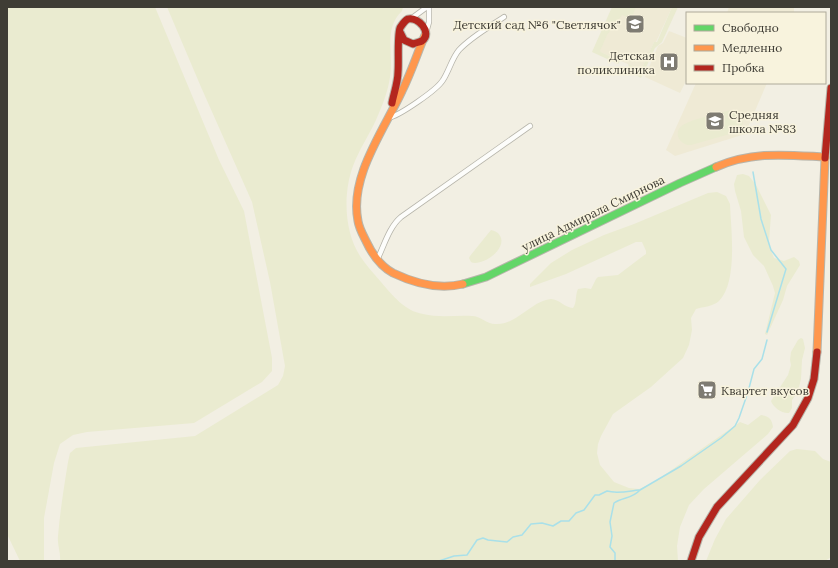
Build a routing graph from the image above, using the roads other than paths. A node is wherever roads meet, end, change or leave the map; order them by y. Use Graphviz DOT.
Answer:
graph roads {
  1 [pos="428,7"];
  2 [pos="504,17"];
  3 [pos="412,18"];
  4 [pos="400,32"];
  5 [pos="425,35"];
  6 [pos="831,88"];
  7 [pos="388,118"];
  8 [pos="530,126"];
  9 [pos="825,157"];
  10 [pos="377,260"];
  11 [pos="691,561"];
  1 -- 3 [label="street"];
  1 -- 5 [label="street, улица Адмирала Смирнова"];
  2 -- 7 [label="street"];
  3 -- 4 [label="street"];
  3 -- 5 [label="street"];
  4 -- 5 [label="street"];
  4 -- 7 [label="street"];
  5 -- 7 [label="street, улица Адмирала Смирнова"];
  6 -- 9 [label="street"];
  7 -- 10 [label="street, улица Адмирала Смирнова"];
  8 -- 10 [label="street"];
  9 -- 10 [label="street, улица Адмирала Смирнова"];
  9 -- 11 [label="street"];
}
